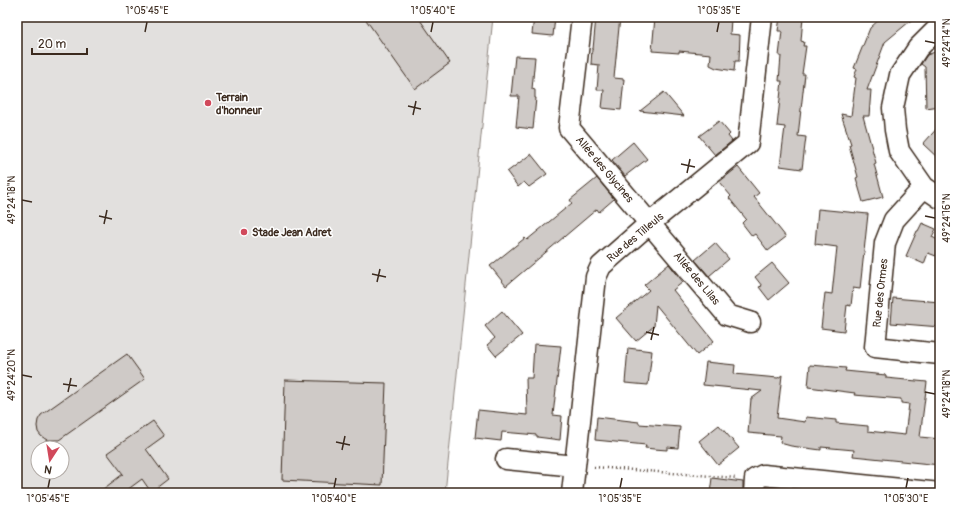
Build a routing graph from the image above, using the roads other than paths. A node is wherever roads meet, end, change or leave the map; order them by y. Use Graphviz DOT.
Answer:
graph roads {
  1 [pos="582,17"];
  2 [pos="762,17"];
  3 [pos="940,26"];
  4 [pos="932,192"];
  5 [pos="650,223"];
  6 [pos="750,322"];
  7 [pos="940,354"];
  8 [pos="506,459"];
  9 [pos="575,466"];
  10 [pos="754,486"];
  11 [pos="891,491"];
  12 [pos="572,493"];
  13 [pos="940,493"];
  1 -- 5 [label="street, Allée des Glycines"];
  2 -- 5 [label="street, Rue des Tilleuls"];
  3 -- 4 [label="street"];
  4 -- 7 [label="street, Rue des Ormes"];
  5 -- 6 [label="street, Allée des Lilas"];
  5 -- 9 [label="street, Rue des Tilleuls"];
  8 -- 9 [label="street"];
  9 -- 12 [label="street, Rue des Tilleuls"];
  10 -- 11 [label="street"];
  11 -- 13 [label="street"];
}
